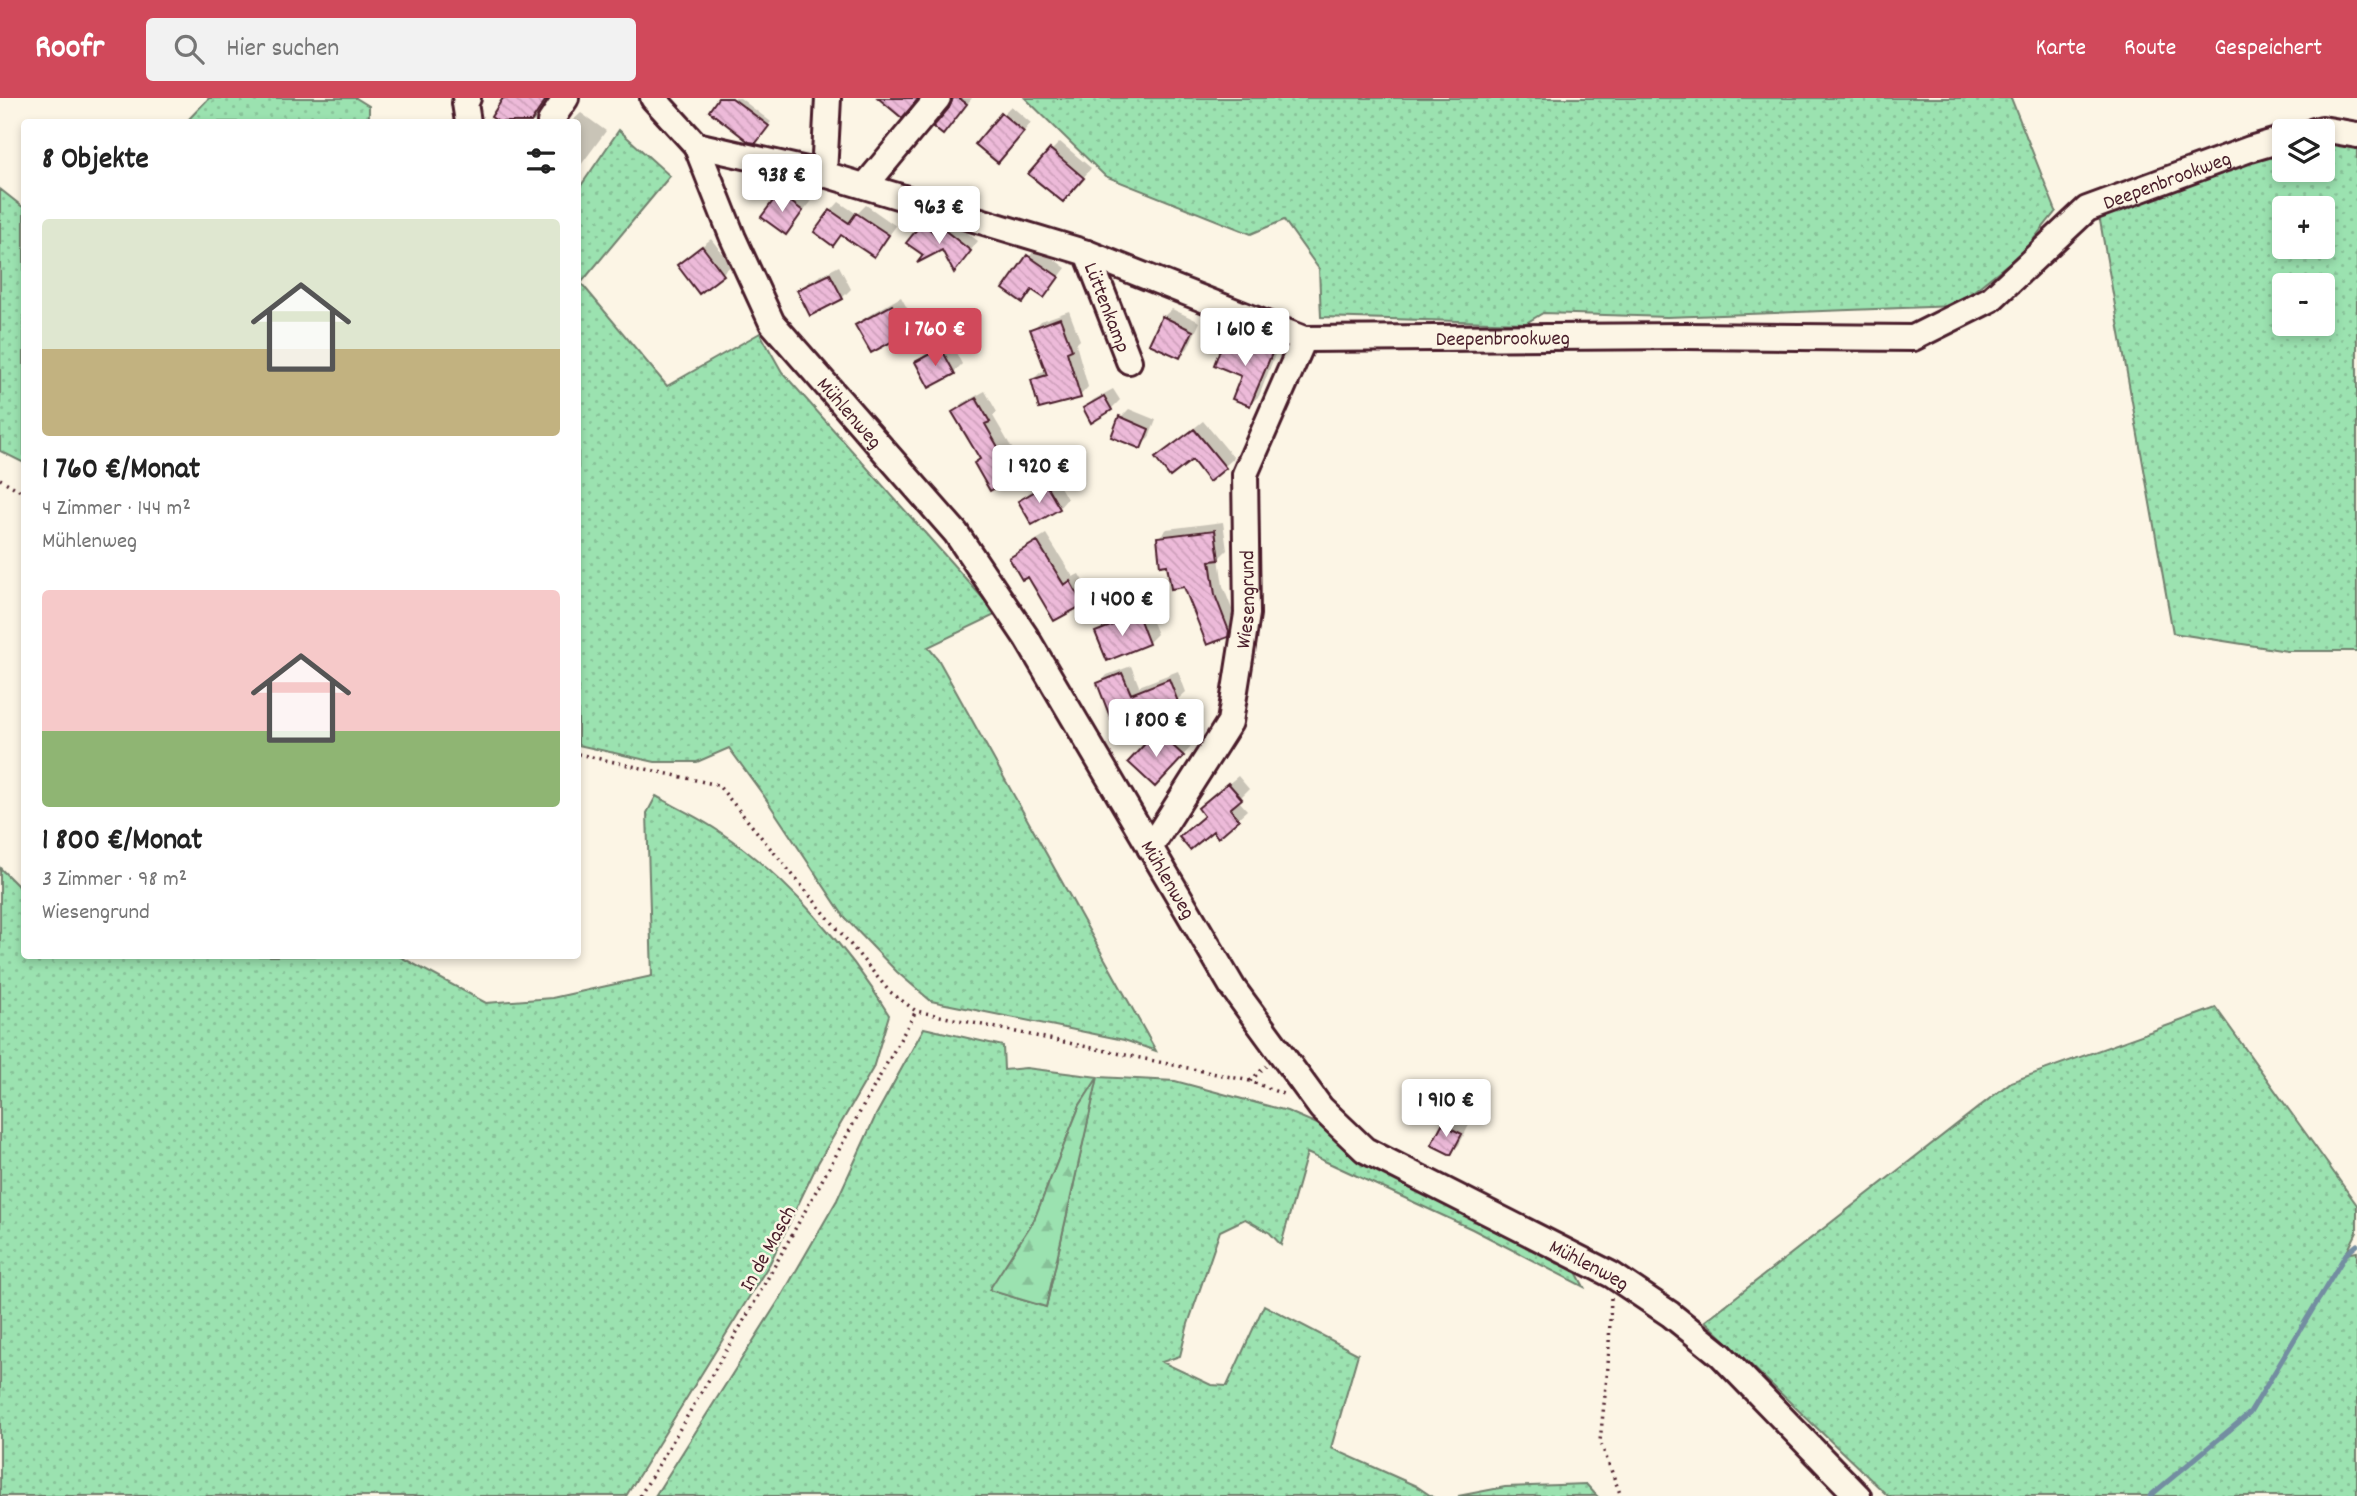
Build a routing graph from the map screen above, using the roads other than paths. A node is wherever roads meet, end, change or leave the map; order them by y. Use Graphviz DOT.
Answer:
graph roads {
  1 [pos="468,98"];
  2 [pos="566,98"];
  3 [pos="653,98"];
  4 [pos="828,98"];
  5 [pos="939,98"];
  6 [pos="468,119"];
  7 [pos="552,119"];
  8 [pos="2335,131"];
  9 [pos="2357,135"];
  10 [pos="2272,143"];
  11 [pos="696,145"];
  12 [pos="824,174"];
  13 [pos="865,186"];
  14 [pos="1087,253"];
  15 [pos="1304,339"];
  16 [pos="1129,361"];
  17 [pos="1150,848"];
  18 [pos="1858,1496"];
  1 -- 6 [label="street"];
  2 -- 7 [label="street"];
  3 -- 11 [label="street, Mühlenweg"];
  4 -- 12 [label="street"];
  5 -- 13 [label="street"];
  8 -- 9 [label="street"];
  10 -- 15 [label="street, Deepenbrookweg"];
  11 -- 12 [label="street, Deepenbrookweg"];
  11 -- 17 [label="street, Mühlenweg"];
  12 -- 13 [label="street, Deepenbrookweg"];
  13 -- 14 [label="street, Deepenbrookweg"];
  14 -- 15 [label="street, Deepenbrookweg"];
  14 -- 16 [label="street, Lüttenkamp"];
  15 -- 17 [label="street, Wiesengrund"];
  17 -- 18 [label="street, Mühlenweg"];
}
